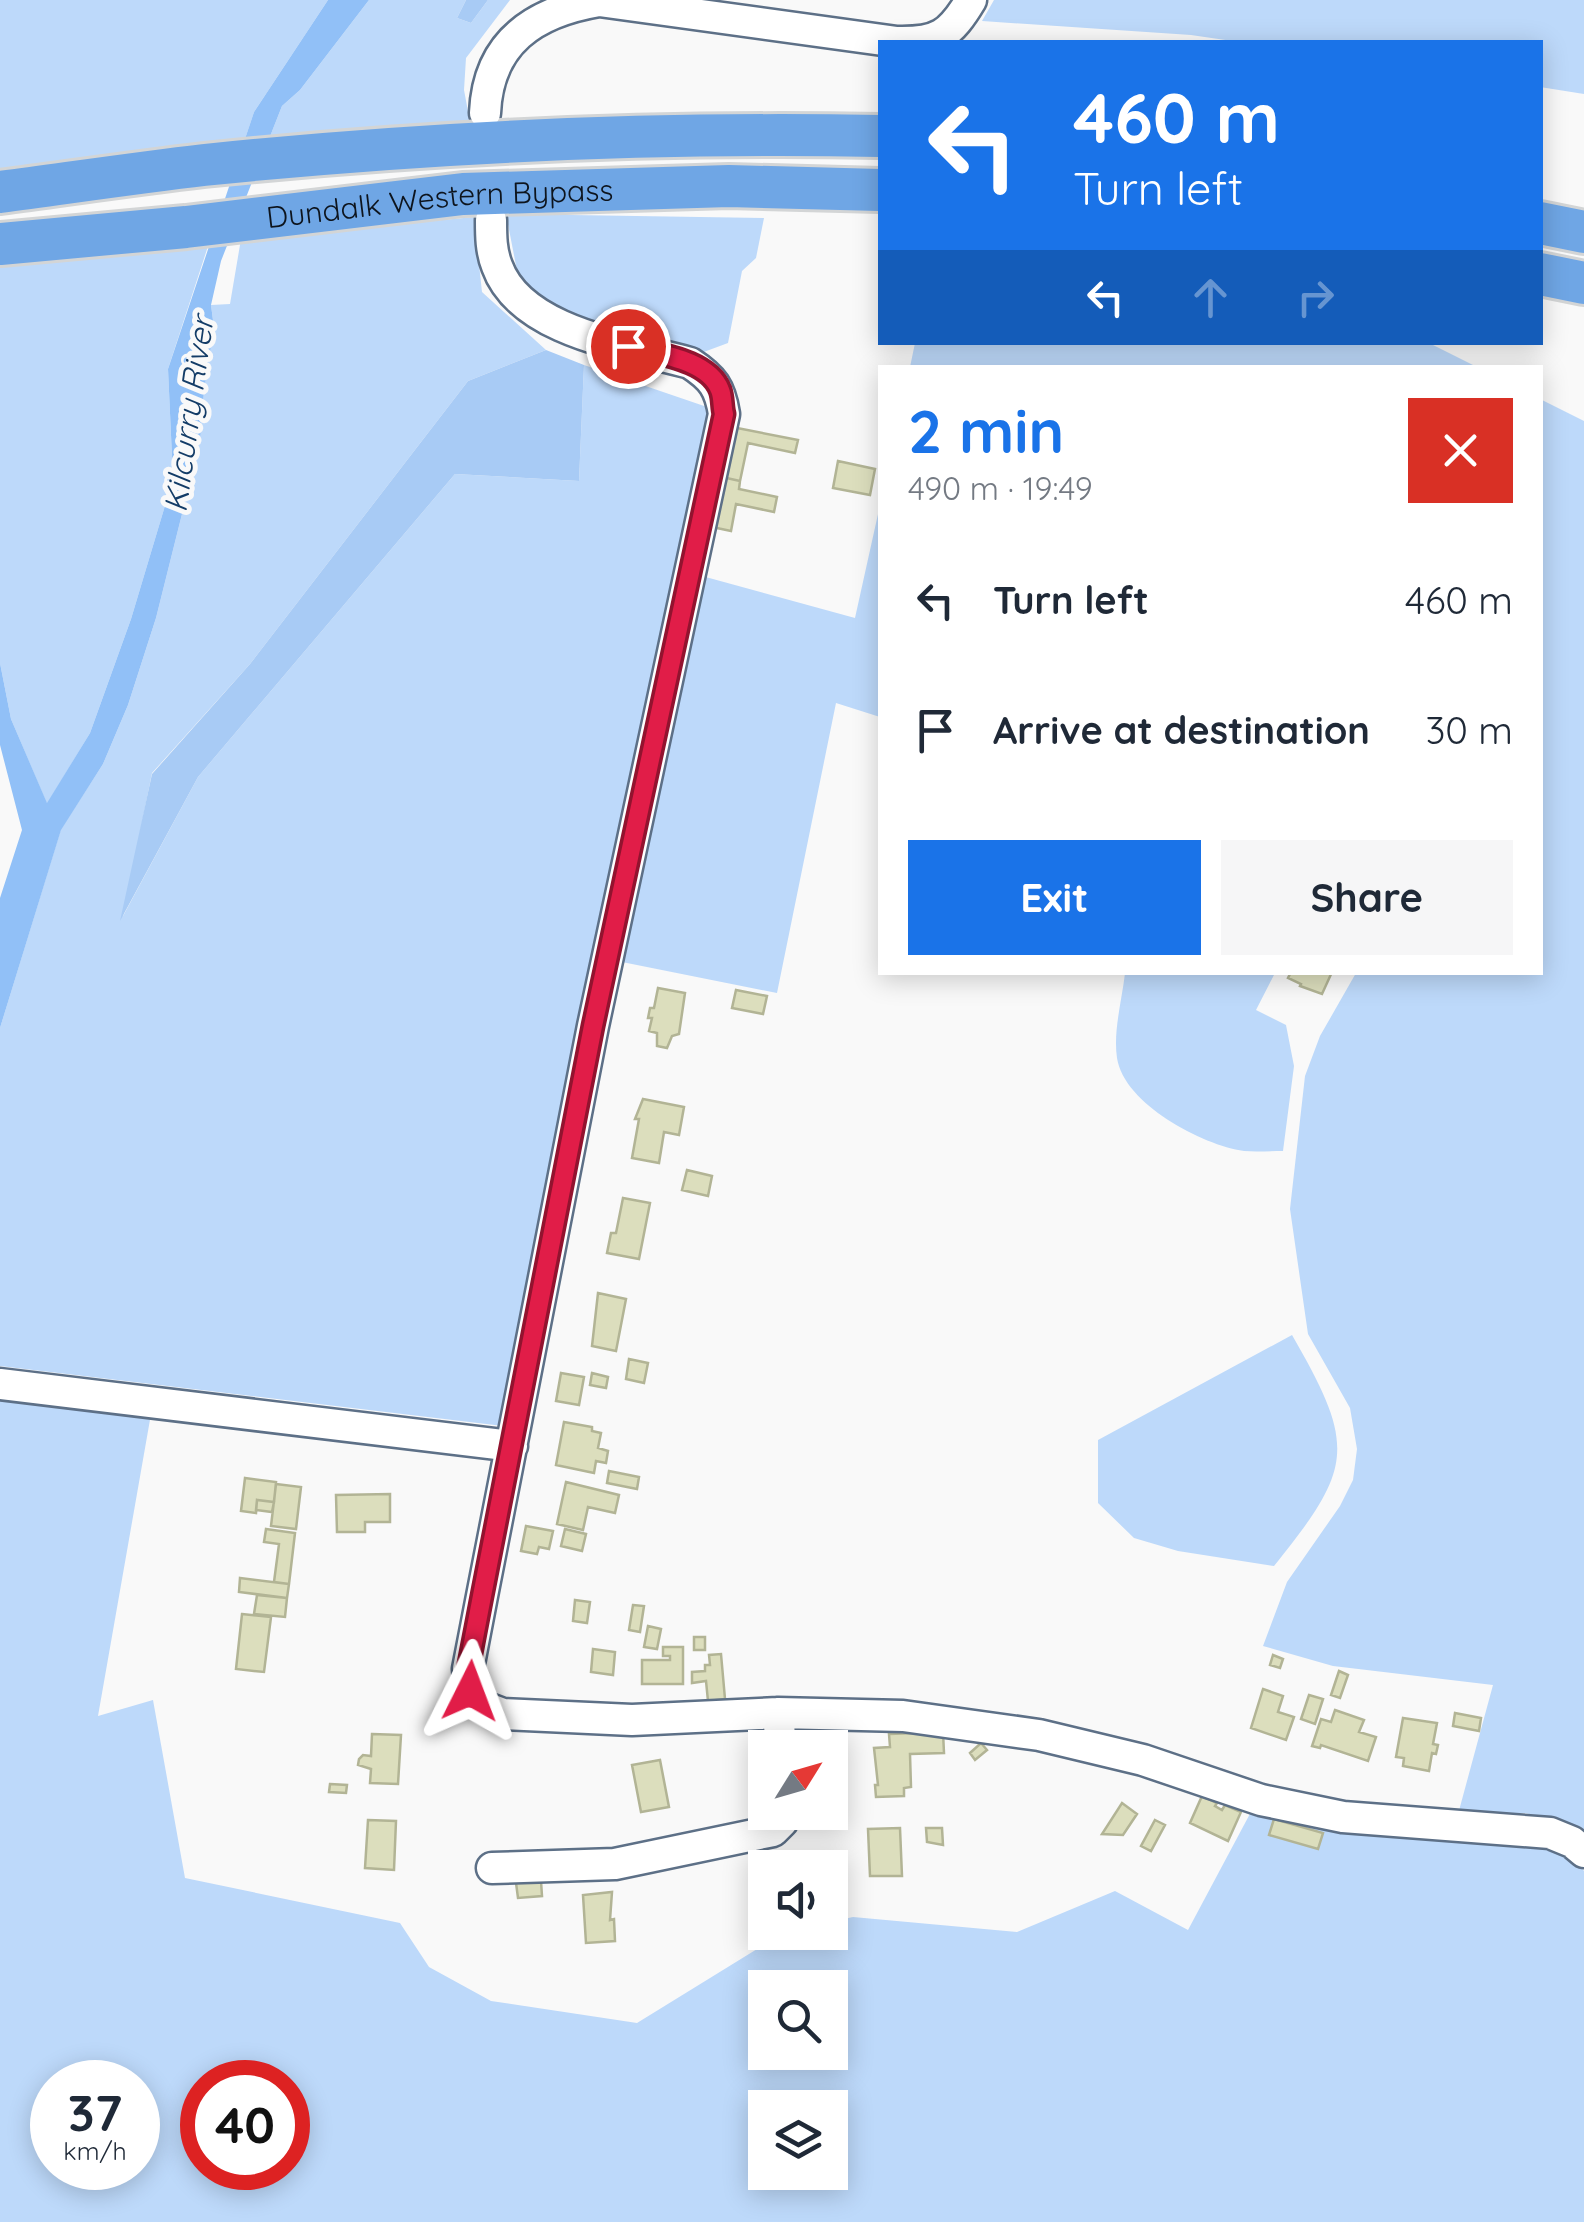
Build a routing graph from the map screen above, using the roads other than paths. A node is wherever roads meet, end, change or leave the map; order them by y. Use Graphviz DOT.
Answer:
graph roads {
  1 [pos="971,0"];
  2 [pos="882,40"];
  3 [pos="930,40"];
  4 [pos="485,113"];
  5 [pos="878,136"];
  6 [pos="878,190"];
  7 [pos="0,192"];
  8 [pos="491,220"];
  9 [pos="1543,224"];
  10 [pos="1584,232"];
  11 [pos="0,244"];
  12 [pos="1543,275"];
  13 [pos="1584,283"];
  14 [pos="0,1384"];
  15 [pos="512,1446"];
  16 [pos="778,1713"];
  17 [pos="779,1730"];
  18 [pos="774,1830"];
  19 [pos="1584,1852"];
  20 [pos="492,1868"];
  1 -- 3 [label="street"];
  2 -- 4 [label="street"];
  5 -- 7 [label="highway, Dundalk Western Bypass"];
  6 -- 11 [label="highway, Dundalk Western Bypass"];
  8 -- 15 [label="street"];
  9 -- 10 [label="highway"];
  12 -- 13 [label="highway"];
  14 -- 15 [label="street"];
  15 -- 16 [label="street"];
  16 -- 17 [label="street"];
  16 -- 19 [label="street"];
  18 -- 20 [label="street"];
}
